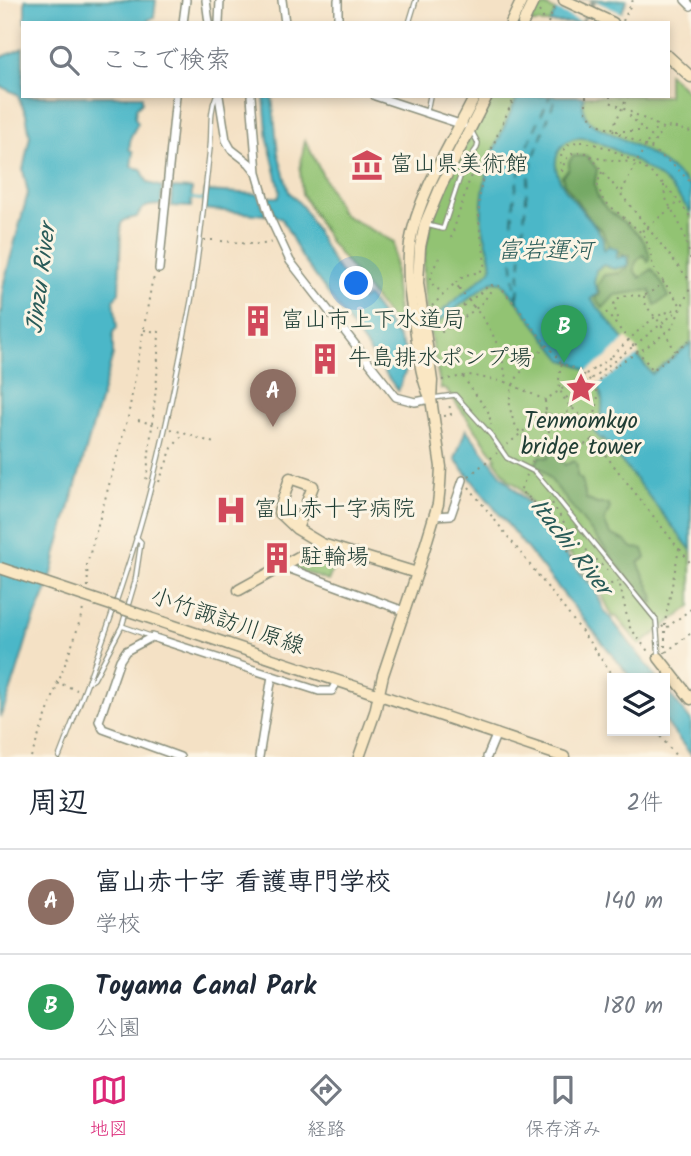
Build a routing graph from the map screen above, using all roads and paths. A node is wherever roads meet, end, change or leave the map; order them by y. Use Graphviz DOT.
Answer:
graph roads {
  1 [pos="186,0"];
  2 [pos="206,0"];
  3 [pos="220,0"];
  4 [pos="282,0"];
  5 [pos="338,0"];
  6 [pos="416,0"];
  7 [pos="522,0"];
  8 [pos="534,0"];
  9 [pos="558,0"];
  10 [pos="564,0"];
  11 [pos="633,0"];
  12 [pos="685,0"];
  13 [pos="691,6"];
  14 [pos="540,16"];
  15 [pos="183,21"];
  16 [pos="209,21"];
  17 [pos="219,21"];
  18 [pos="285,21"];
  19 [pos="338,21"];
  20 [pos="410,21"];
  21 [pos="512,21"];
  22 [pos="524,21"];
  23 [pos="546,21"];
  24 [pos="548,21"];
  25 [pos="609,21"];
  26 [pos="623,21"];
  27 [pos="670,59"];
  28 [pos="691,77"];
  29 [pos="176,98"];
  30 [pos="217,98"];
  31 [pos="218,98"];
  32 [pos="251,98"];
  33 [pos="387,98"];
  34 [pos="430,98"];
  35 [pos="474,98"];
  36 [pos="486,98"];
  37 [pos="514,98"];
  38 [pos="586,98"];
  39 [pos="610,98"];
  40 [pos="627,98"];
  41 [pos="622,108"];
  42 [pos="427,112"];
  43 [pos="657,125"];
  44 [pos="466,126"];
  45 [pos="663,128"];
  46 [pos="612,130"];
  47 [pos="691,132"];
  48 [pos="650,149"];
  49 [pos="590,155"];
  50 [pos="632,162"];
  51 [pos="470,167"];
  52 [pos="602,172"];
  53 [pos="257,173"];
  54 [pos="691,183"];
  55 [pos="664,185"];
  56 [pos="621,193"];
  57 [pos="680,202"];
  58 [pos="670,210"];
  59 [pos="691,218"];
  60 [pos="425,224"];
  61 [pos="648,227"];
  62 [pos="641,232"];
  63 [pos="451,238"];
  64 [pos="280,239"];
  65 [pos="203,240"];
  66 [pos="216,240"];
  67 [pos="221,241"];
  68 [pos="439,258"];
  69 [pos="691,262"];
  70 [pos="159,269"];
  71 [pos="664,282"];
  72 [pos="691,282"];
  73 [pos="455,283"];
  74 [pos="493,285"];
  75 [pos="691,286"];
  76 [pos="444,291"];
  77 [pos="690,291"];
  78 [pos="644,295"];
  79 [pos="463,306"];
  80 [pos="430,307"];
  81 [pos="475,307"];
  82 [pos="682,307"];
  83 [pos="606,312"];
  84 [pos="430,316"];
  85 [pos="655,317"];
  86 [pos="615,323"];
  87 [pos="661,324"];
  88 [pos="144,330"];
  89 [pos="665,333"];
  90 [pos="691,339"];
  91 [pos="547,345"];
  92 [pos="676,352"];
  93 [pos="604,362"];
  94 [pos="562,364"];
  95 [pos="607,366"];
  96 [pos="610,370"];
  97 [pos="462,376"];
  98 [pos="432,381"];
  99 [pos="506,382"];
  100 [pos="513,386"];
  101 [pos="559,392"];
  102 [pos="565,399"];
  103 [pos="545,400"];
  104 [pos="432,405"];
  105 [pos="569,408"];
  106 [pos="546,412"];
  107 [pos="138,421"];
  108 [pos="152,424"];
  109 [pos="593,424"];
  110 [pos="165,428"];
  111 [pos="521,433"];
  112 [pos="186,434"];
  113 [pos="491,435"];
  114 [pos="593,439"];
  115 [pos="213,443"];
  116 [pos="501,449"];
  117 [pos="465,479"];
  118 [pos="149,492"];
  119 [pos="525,494"];
  120 [pos="434,516"];
  121 [pos="297,529"];
  122 [pos="570,534"];
  123 [pos="136,537"];
  124 [pos="322,544"];
  125 [pos="679,548"];
  126 [pos="691,564"];
  127 [pos="282,566"];
  128 [pos="0,568"];
  129 [pos="607,570"];
  130 [pos="417,573"];
  131 [pos="619,580"];
  132 [pos="239,590"];
  133 [pos="88,591"];
  134 [pos="85,602"];
  135 [pos="691,610"];
  136 [pos="404,611"];
  137 [pos="656,620"];
  138 [pos="122,626"];
  139 [pos="665,629"];
  140 [pos="691,633"];
  141 [pos="152,636"];
  142 [pos="659,657"];
  143 [pos="611,673"];
  144 [pos="272,676"];
  145 [pos="337,681"];
  146 [pos="57,682"];
  147 [pos="89,682"];
  148 [pos="84,693"];
  149 [pos="379,696"];
  150 [pos="691,699"];
  151 [pos="497,733"];
  152 [pos="660,736"];
  153 [pos="169,755"];
  154 [pos="31,757"];
  155 [pos="59,757"];
  156 [pos="180,757"];
  157 [pos="259,757"];
  158 [pos="359,757"];
  159 [pos="487,757"];
  160 [pos="564,757"];
  161 [pos="677,757"];
  1 -- 15 [label="street"];
  2 -- 16 [label="street"];
  3 -- 17 [label="street"];
  4 -- 18 [label="street"];
  5 -- 19 [label="street"];
  6 -- 20 [label="lane"];
  7 -- 21 [label="street"];
  8 -- 22 [label="street"];
  9 -- 24 [label="path"];
  10 -- 25 [label="street"];
  11 -- 26 [label="path"];
  12 -- 13 [label="street"];
  14 -- 23 [label="path"];
  27 -- 28 [label="street"];
  29 -- 70 [label="street"];
  30 -- 110 [label="lane"];
  31 -- 53 [label="street"];
  32 -- 53 [label="street"];
  33 -- 42 [label="street"];
  34 -- 42 [label="lane"];
  35 -- 44 [label="street"];
  36 -- 44 [label="street"];
  37 -- 73 [label="path"];
  38 -- 46 [label="path"];
  39 -- 41 [label="path"];
  40 -- 41 [label="path"];
  41 -- 43 [label="path"];
  41 -- 46 [label="path"];
  41 -- 46 [label="path"];
  42 -- 44 [label="street"];
  43 -- 45 [label="path"];
  43 -- 56 [label="path, bridge"];
  44 -- 60 [label="street"];
  44 -- 60 [label="lane"];
  44 -- 104 [label="street"];
  45 -- 47 [label="path"];
  45 -- 48 [label="path"];
  46 -- 48 [label="path"];
  48 -- 54 [label="path"];
  49 -- 50 [label="path"];
  49 -- 50 [label="path"];
  49 -- 52 [label="path"];
  50 -- 55 [label="path"];
  51 -- 63 [label="path"];
  52 -- 56 [label="path"];
  52 -- 62 [label="path"];
  53 -- 64 [label="street"];
  55 -- 57 [label="path"];
  55 -- 58 [label="path"];
  56 -- 61 [label="path"];
  57 -- 58 [label="path"];
  57 -- 59 [label="path"];
  58 -- 61 [label="path"];
  58 -- 69 [label="path"];
  60 -- 98 [label="street"];
  61 -- 62 [label="path"];
  61 -- 72 [label="path"];
  62 -- 71 [label="path"];
  64 -- 67 [label="path"];
  64 -- 104 [label="street"];
  65 -- 66 [label="path"];
  68 -- 76 [label="path"];
  70 -- 88 [label="path"];
  71 -- 78 [label="path"];
  71 -- 82 [label="path"];
  73 -- 76 [label="path"];
  73 -- 81 [label="path, bridge"];
  74 -- 79 [label="path"];
  74 -- 81 [label="path"];
  74 -- 91 [label="path"];
  75 -- 77 [label="path"];
  76 -- 80 [label="path"];
  77 -- 82 [label="path"];
  78 -- 85 [label="path"];
  78 -- 86 [label="path"];
  81 -- 84 [label="path"];
  81 -- 99 [label="path"];
  82 -- 85 [label="path"];
  82 -- 87 [label="path"];
  82 -- 89 [label="path"];
  83 -- 86 [label="path"];
  85 -- 87 [label="path"];
  85 -- 93 [label="path, bridge"];
  86 -- 92 [label="path"];
  87 -- 89 [label="path"];
  87 -- 95 [label="path, bridge"];
  88 -- 108 [label="path"];
  88 -- 133 [label="path"];
  89 -- 92 [label="path"];
  89 -- 96 [label="path, bridge"];
  90 -- 92 [label="path"];
  91 -- 94 [label="path"];
  91 -- 100 [label="path"];
  93 -- 95 [label="path, bridge"];
  93 -- 101 [label="path, bridge"];
  94 -- 101 [label="path"];
  94 -- 109 [label="path"];
  95 -- 96 [label="path, bridge"];
  95 -- 102 [label="path, bridge"];
  96 -- 105 [label="path, bridge"];
  97 -- 98 [label="path"];
  97 -- 99 [label="path"];
  97 -- 113 [label="path"];
  98 -- 104 [label="street"];
  99 -- 100 [label="path"];
  100 -- 103 [label="path"];
  100 -- 111 [label="path"];
  101 -- 102 [label="path"];
  101 -- 103 [label="path"];
  102 -- 105 [label="path"];
  103 -- 106 [label="path"];
  104 -- 113 [label="lane"];
  104 -- 120 [label="street"];
  105 -- 106 [label="path"];
  105 -- 109 [label="path"];
  106 -- 111 [label="path"];
  107 -- 108 [label="path"];
  108 -- 110 [label="path"];
  108 -- 118 [label="path"];
  109 -- 114 [label="path"];
  110 -- 112 [label="path"];
  110 -- 118 [label="lane"];
  111 -- 114 [label="path"];
  111 -- 116 [label="path"];
  112 -- 115 [label="path"];
  112 -- 118 [label="path"];
  113 -- 116 [label="lane"];
  114 -- 125 [label="path"];
  116 -- 117 [label="path"];
  116 -- 131 [label="lane"];
  117 -- 120 [label="street"];
  117 -- 143 [label="path"];
  118 -- 123 [label="lane"];
  119 -- 131 [label="path"];
  120 -- 130 [label="street"];
  121 -- 124 [label="street"];
  122 -- 129 [label="path"];
  123 -- 138 [label="lane"];
  123 -- 147 [label="lane"];
  124 -- 127 [label="street"];
  124 -- 130 [label="street"];
  125 -- 126 [label="path"];
  125 -- 139 [label="path"];
  127 -- 132 [label="street"];
  127 -- 136 [label="street"];
  128 -- 145 [label="street, 小竹諏訪川原線, bridge"];
  130 -- 136 [label="street"];
  131 -- 137 [label="lane"];
  131 -- 142 [label="path"];
  134 -- 146 [label="path"];
  135 -- 139 [label="path"];
  136 -- 149 [label="street"];
  137 -- 139 [label="path"];
  137 -- 142 [label="lane"];
  138 -- 141 [label="lane"];
  138 -- 147 [label="lane"];
  139 -- 142 [label="path"];
  140 -- 142 [label="path"];
  141 -- 144 [label="street"];
  141 -- 153 [label="street"];
  142 -- 150 [label="street"];
  144 -- 145 [label="street"];
  144 -- 157 [label="street"];
  145 -- 149 [label="street, 小竹諏訪川原線"];
  146 -- 148 [label="path"];
  146 -- 154 [label="path"];
  147 -- 148 [label="lane"];
  148 -- 155 [label="lane"];
  149 -- 151 [label="street, 小竹諏訪川原線"];
  149 -- 158 [label="street"];
  151 -- 159 [label="street"];
  151 -- 160 [label="street, 小竹諏訪川原線"];
  152 -- 161 [label="path"];
  153 -- 156 [label="street"];
}
